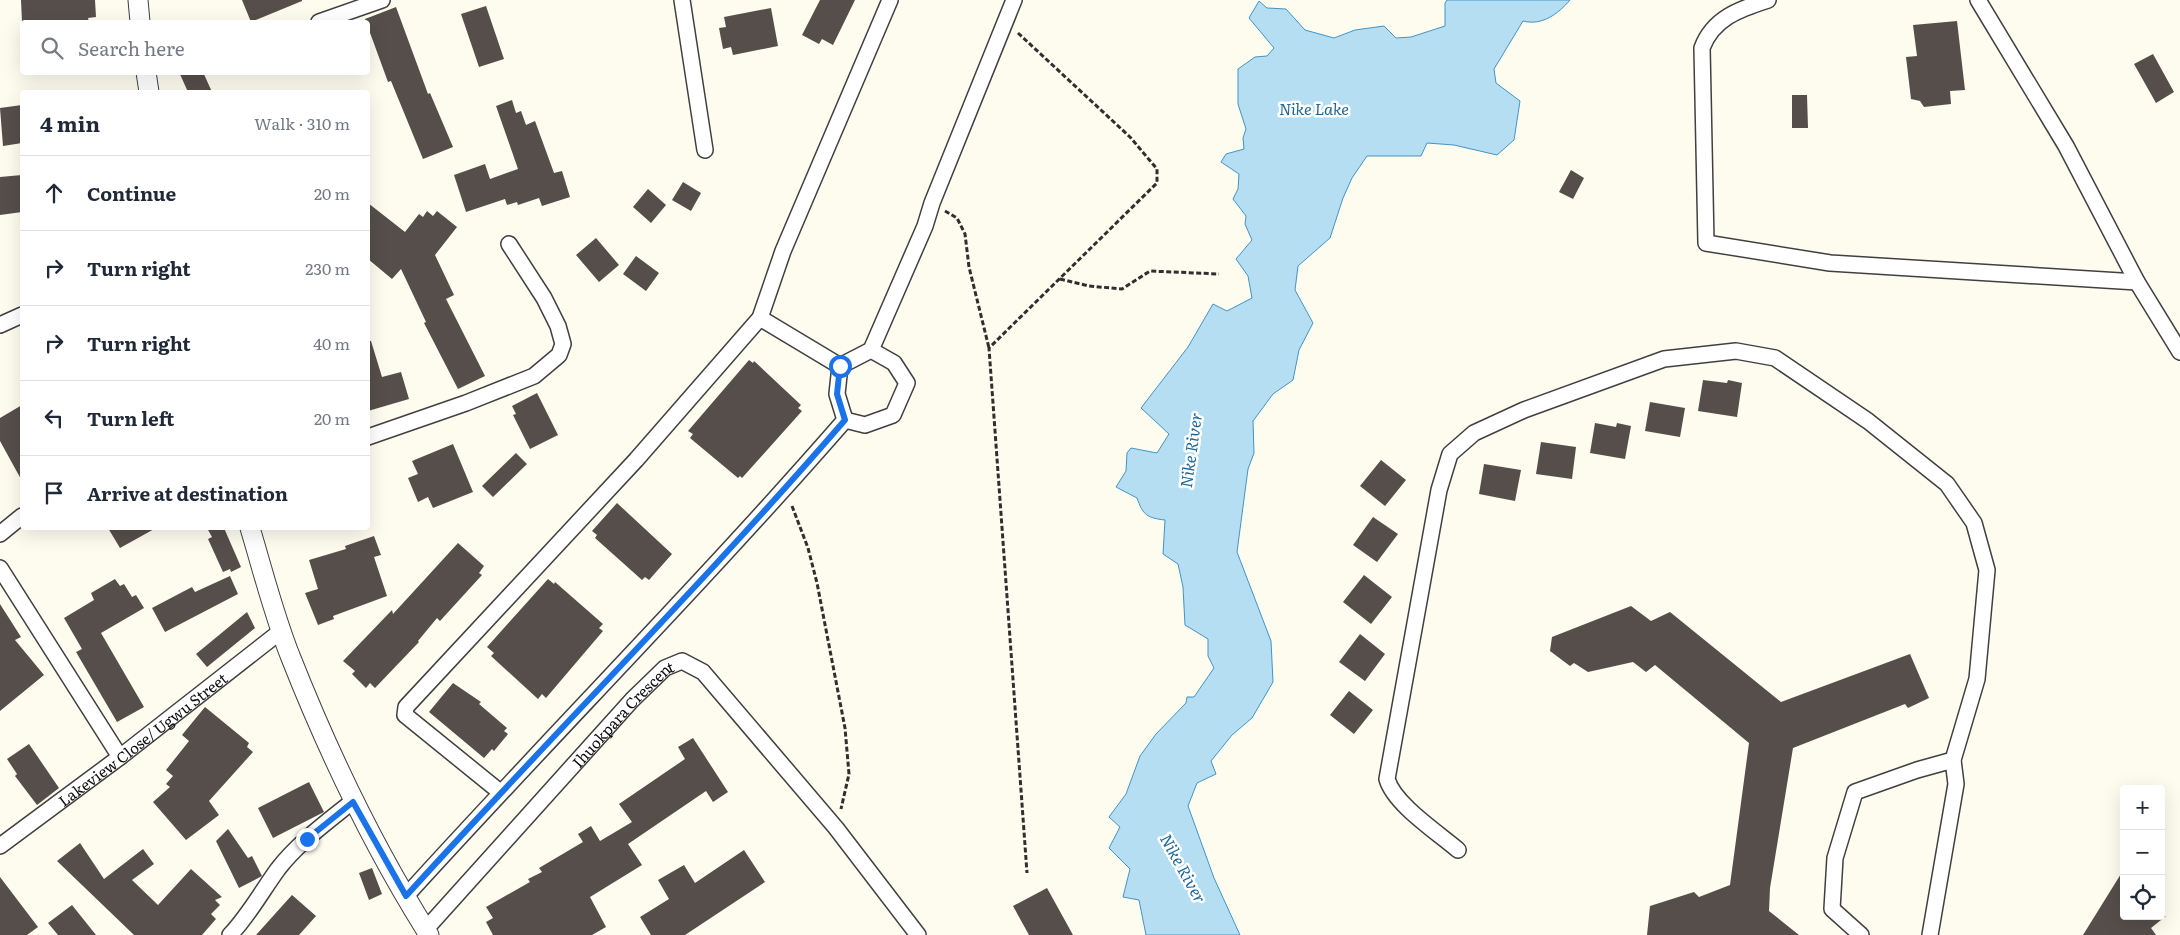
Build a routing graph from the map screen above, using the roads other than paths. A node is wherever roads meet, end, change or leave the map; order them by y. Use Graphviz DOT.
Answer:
graph roads {
  1 [pos="138,0"];
  2 [pos="382,0"];
  3 [pos="682,0"];
  4 [pos="890,0"];
  5 [pos="1014,0"];
  6 [pos="1768,0"];
  7 [pos="1978,0"];
  8 [pos="140,20"];
  9 [pos="325,20"];
  10 [pos="146,75"];
  11 [pos="148,90"];
  12 [pos="705,150"];
  13 [pos="509,244"];
  14 [pos="2137,282"];
  15 [pos="20,316"];
  16 [pos="760,318"];
  17 [pos="0,325"];
  18 [pos="871,350"];
  19 [pos="2180,352"];
  20 [pos="840,366"];
  21 [pos="845,420"];
  22 [pos="370,436"];
  23 [pos="20,518"];
  24 [pos="251,530"];
  25 [pos="0,534"];
  26 [pos="0,568"];
  27 [pos="281,630"];
  28 [pos="120,757"];
  29 [pos="1953,760"];
  30 [pos="500,792"];
  31 [pos="353,802"];
  32 [pos="0,846"];
  33 [pos="1458,850"];
  34 [pos="406,896"];
  35 [pos="242,929"];
  36 [pos="427,932"];
  37 [pos="230,935"];
  38 [pos="918,935"];
  39 [pos="1861,935"];
  40 [pos="1930,935"];
  1 -- 8 [label="street"];
  2 -- 9 [label="street"];
  3 -- 12 [label="street"];
  4 -- 16 [label="street"];
  5 -- 18 [label="street"];
  6 -- 14 [label="street"];
  7 -- 14 [label="street"];
  10 -- 11 [label="street"];
  13 -- 22 [label="street"];
  14 -- 19 [label="street"];
  15 -- 17 [label="street"];
  16 -- 20 [label="street"];
  16 -- 30 [label="street"];
  18 -- 20 [label="street"];
  18 -- 21 [label="street"];
  20 -- 21 [label="street"];
  21 -- 30 [label="street"];
  23 -- 25 [label="street"];
  24 -- 27 [label="street"];
  26 -- 28 [label="street"];
  27 -- 28 [label="street, Lakeview Close/ Ugwu Street"];
  27 -- 31 [label="street"];
  28 -- 32 [label="street, Lakeview Close/ Ugwu Street"];
  29 -- 33 [label="street"];
  29 -- 39 [label="street"];
  29 -- 40 [label="street"];
  30 -- 34 [label="street"];
  31 -- 34 [label="street"];
  31 -- 35 [label="street"];
  34 -- 36 [label="street"];
  35 -- 37 [label="street"];
  36 -- 38 [label="street, Ihuokpara Crescent"];
}
